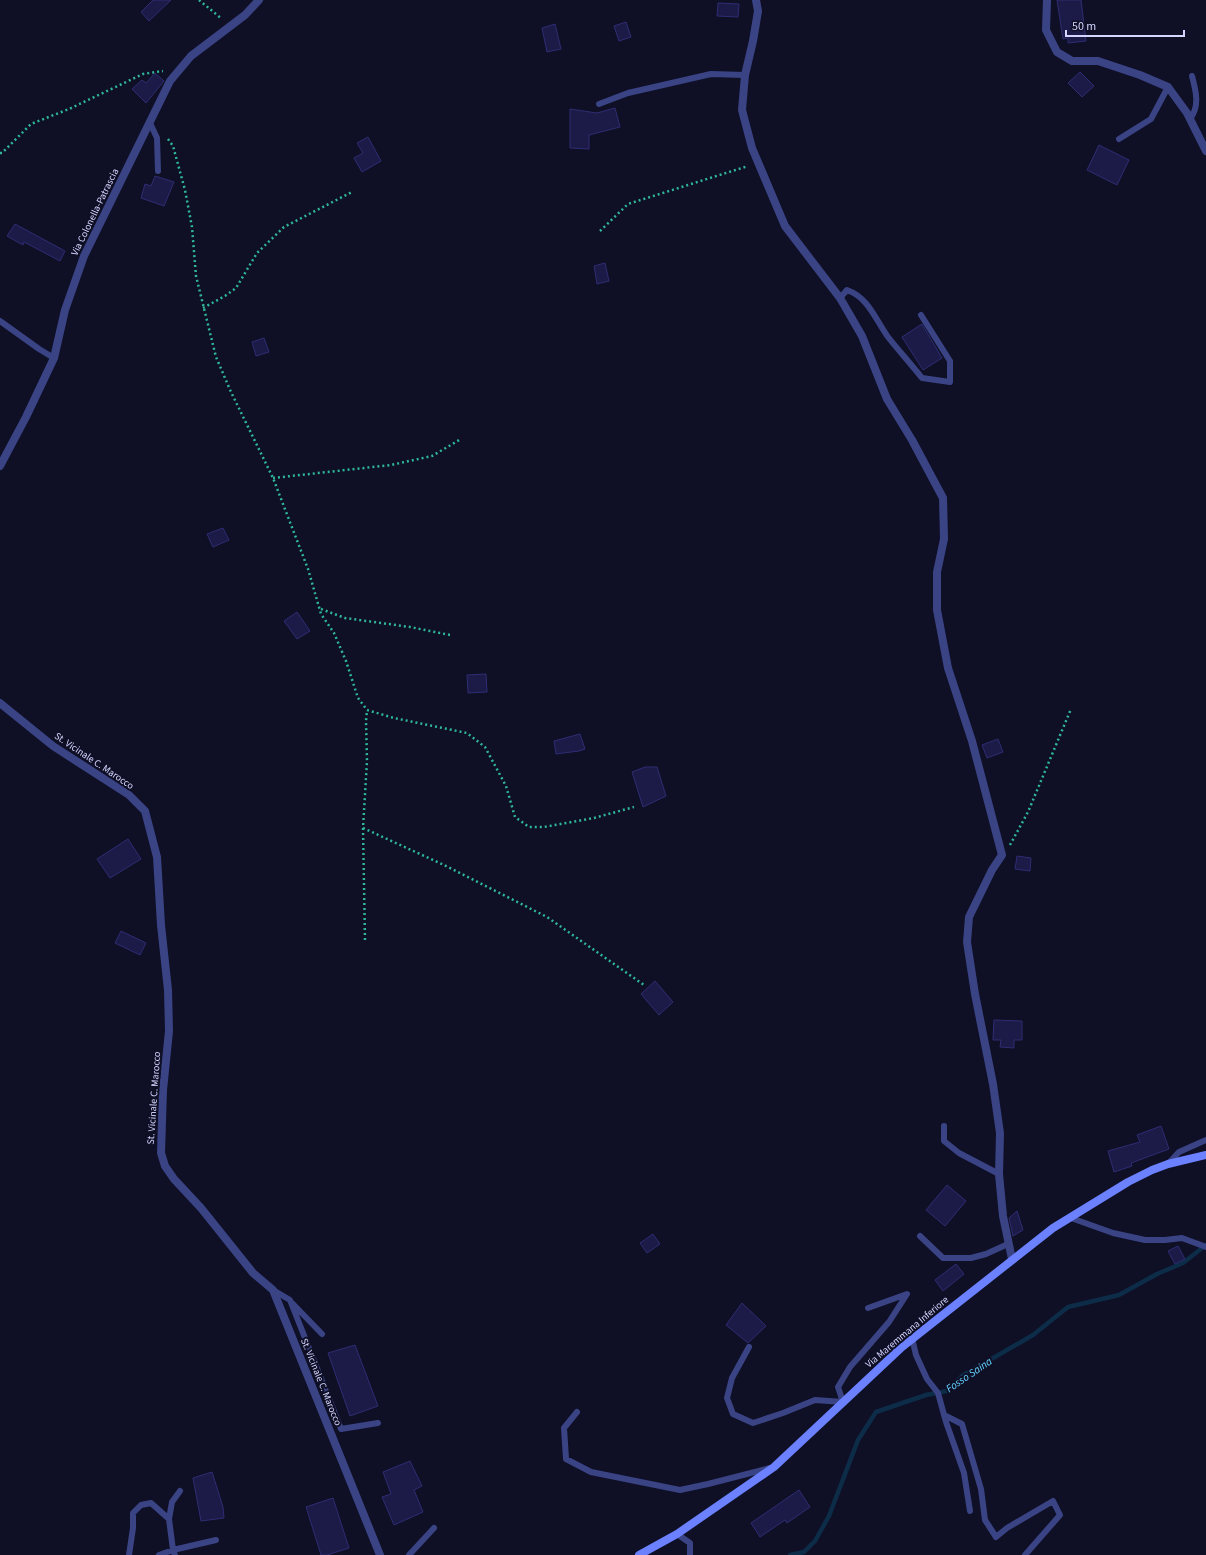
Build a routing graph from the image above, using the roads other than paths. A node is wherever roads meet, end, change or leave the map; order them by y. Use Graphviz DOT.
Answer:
graph roads {
  1 [pos="259,0"];
  2 [pos="756,0"];
  3 [pos="1047,0"];
  4 [pos="745,75"];
  5 [pos="1192,76"];
  6 [pos="1168,87"];
  7 [pos="599,104"];
  8 [pos="1190,119"];
  9 [pos="150,123"];
  10 [pos="1119,140"];
  11 [pos="1206,151"];
  12 [pos="158,171"];
  13 [pos="840,298"];
  14 [pos="921,315"];
  15 [pos="0,320"];
  16 [pos="54,358"];
  17 [pos="0,465"];
  18 [pos="0,702"];
  19 [pos="944,1126"];
  20 [pos="1206,1140"];
  21 [pos="1206,1155"];
  22 [pos="1168,1164"];
  23 [pos="999,1174"];
  24 [pos="1071,1218"];
  25 [pos="920,1236"];
  26 [pos="1008,1244"];
  27 [pos="1206,1247"];
  28 [pos="1012,1259"];
  29 [pos="272,1290"];
  30 [pos="290,1300"];
  31 [pos="868,1308"];
  32 [pos="322,1334"];
  33 [pos="912,1338"];
  34 [pos="749,1347"];
  35 [pos="843,1402"];
  36 [pos="577,1412"];
  37 [pos="944,1416"];
  38 [pos="378,1422"];
  39 [pos="774,1467"];
  40 [pos="180,1491"];
  41 [pos="970,1511"];
  42 [pos="169,1519"];
  43 [pos="434,1528"];
  44 [pos="677,1534"];
  45 [pos="216,1540"];
  46 [pos="174,1552"];
  47 [pos="380,1554"];
  48 [pos="129,1555"];
  49 [pos="159,1555"];
  50 [pos="409,1555"];
  51 [pos="639,1555"];
  52 [pos="690,1555"];
  53 [pos="1025,1555"];
  1 -- 9 [label="street, Via Colonella-Patrascia"];
  2 -- 4 [label="street"];
  3 -- 6 [label="street"];
  4 -- 7 [label="lane"];
  4 -- 13 [label="street"];
  5 -- 8 [label="lane"];
  6 -- 8 [label="street"];
  6 -- 10 [label="lane"];
  8 -- 11 [label="street"];
  9 -- 12 [label="lane"];
  9 -- 16 [label="street, Via Colonella-Patrascia"];
  13 -- 14 [label="lane"];
  13 -- 23 [label="street"];
  15 -- 16 [label="lane"];
  16 -- 17 [label="street, Via Colonella-Patrascia"];
  18 -- 29 [label="street, St. Vicinale C. Marocco"];
  19 -- 23 [label="lane"];
  20 -- 22 [label="lane"];
  21 -- 22 [label="main road, Via Maremmana Inferiore"];
  22 -- 24 [label="main road, Via Maremmana Inferiore"];
  23 -- 26 [label="street"];
  24 -- 27 [label="lane"];
  24 -- 28 [label="main road, Via Maremmana Inferiore"];
  25 -- 26 [label="lane"];
  26 -- 28 [label="street"];
  28 -- 33 [label="main road, Via Maremmana Inferiore"];
  29 -- 30 [label="lane"];
  29 -- 47 [label="street, St. Vicinale C. Marocco"];
  30 -- 32 [label="lane"];
  30 -- 38 [label="lane"];
  31 -- 35 [label="lane"];
  33 -- 35 [label="main road, Via Maremmana Inferiore"];
  33 -- 37 [label="lane"];
  34 -- 35 [label="lane"];
  35 -- 39 [label="main road, Via Maremmana Inferiore"];
  36 -- 39 [label="lane"];
  37 -- 41 [label="lane"];
  37 -- 53 [label="lane"];
  39 -- 44 [label="main road, Via Maremmana Inferiore"];
  40 -- 42 [label="lane"];
  42 -- 46 [label="lane"];
  42 -- 48 [label="lane"];
  43 -- 50 [label="lane"];
  44 -- 51 [label="main road, Via Maremmana Inferiore"];
  44 -- 52 [label="lane"];
  45 -- 46 [label="lane"];
  46 -- 49 [label="lane"];
}
